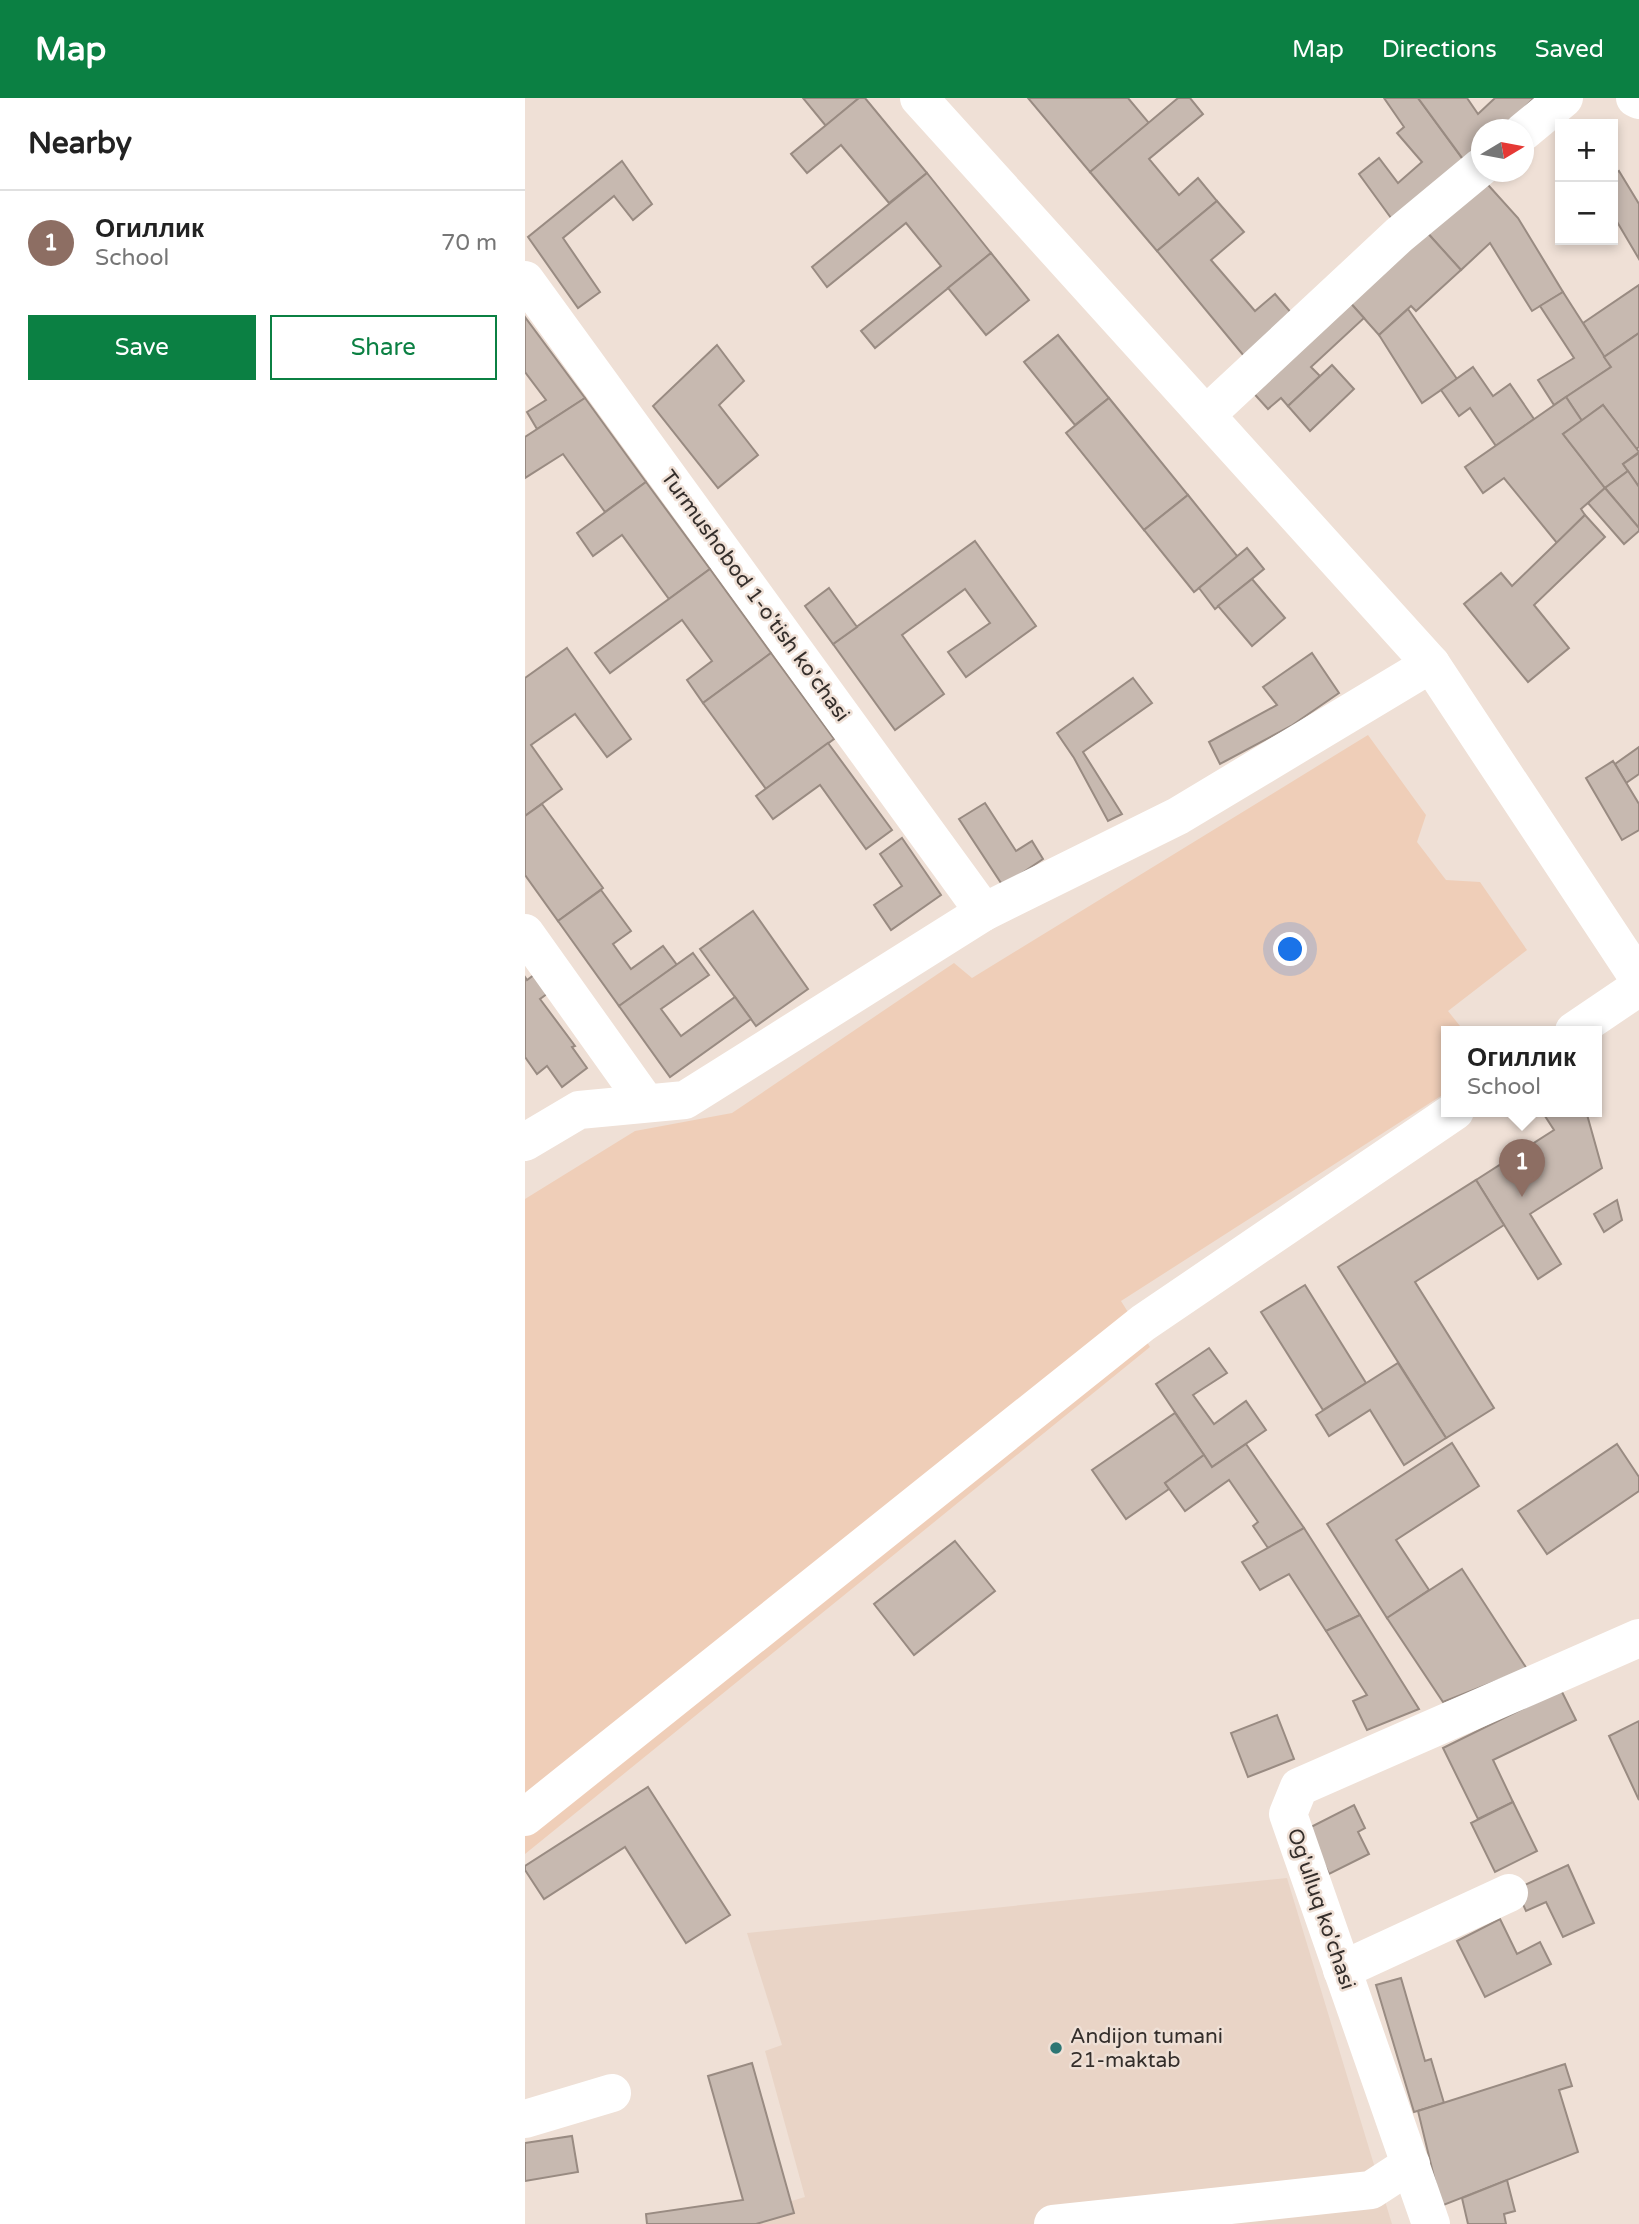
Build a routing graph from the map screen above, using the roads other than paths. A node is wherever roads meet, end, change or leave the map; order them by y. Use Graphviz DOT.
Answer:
graph roads {
  1 [pos="919,98"];
  2 [pos="1564,98"];
  3 [pos="1534,124"];
  4 [pos="1471,176"];
  5 [pos="525,279"];
  6 [pos="1206,415"];
  7 [pos="1431,664"];
  8 [pos="984,912"];
  9 [pos="525,933"];
  10 [pos="1639,979"];
  11 [pos="1639,987"];
  12 [pos="1581,1026"];
  13 [pos="646,1103"];
  14 [pos="1446,1117"];
  15 [pos="525,1142"];
  16 [pos="1639,1638"];
  17 [pos="525,1817"];
  18 [pos="1509,1893"];
  19 [pos="1342,1970"];
  20 [pos="612,2093"];
  21 [pos="525,2119"];
  22 [pos="1411,2164"];
  23 [pos="1308,2210"];
  24 [pos="1053,2224"];
  25 [pos="1431,2224"];
  1 -- 6 [label="street"];
  2 -- 3 [label="street"];
  4 -- 6 [label="street"];
  5 -- 8 [label="street, Turmushobod 1-o'tish ko'chasi"];
  6 -- 7 [label="street"];
  7 -- 8 [label="street"];
  7 -- 10 [label="street"];
  8 -- 13 [label="street"];
  9 -- 13 [label="street"];
  11 -- 12 [label="street"];
  13 -- 15 [label="street"];
  14 -- 17 [label="street"];
  16 -- 19 [label="street, Og'ulluq ko'chasi"];
  18 -- 19 [label="street"];
  19 -- 22 [label="street, Og'ulluq ko'chasi"];
  20 -- 21 [label="street"];
  22 -- 23 [label="street"];
  22 -- 25 [label="street, Og'ulluq ko'chasi"];
  23 -- 24 [label="street"];
}
